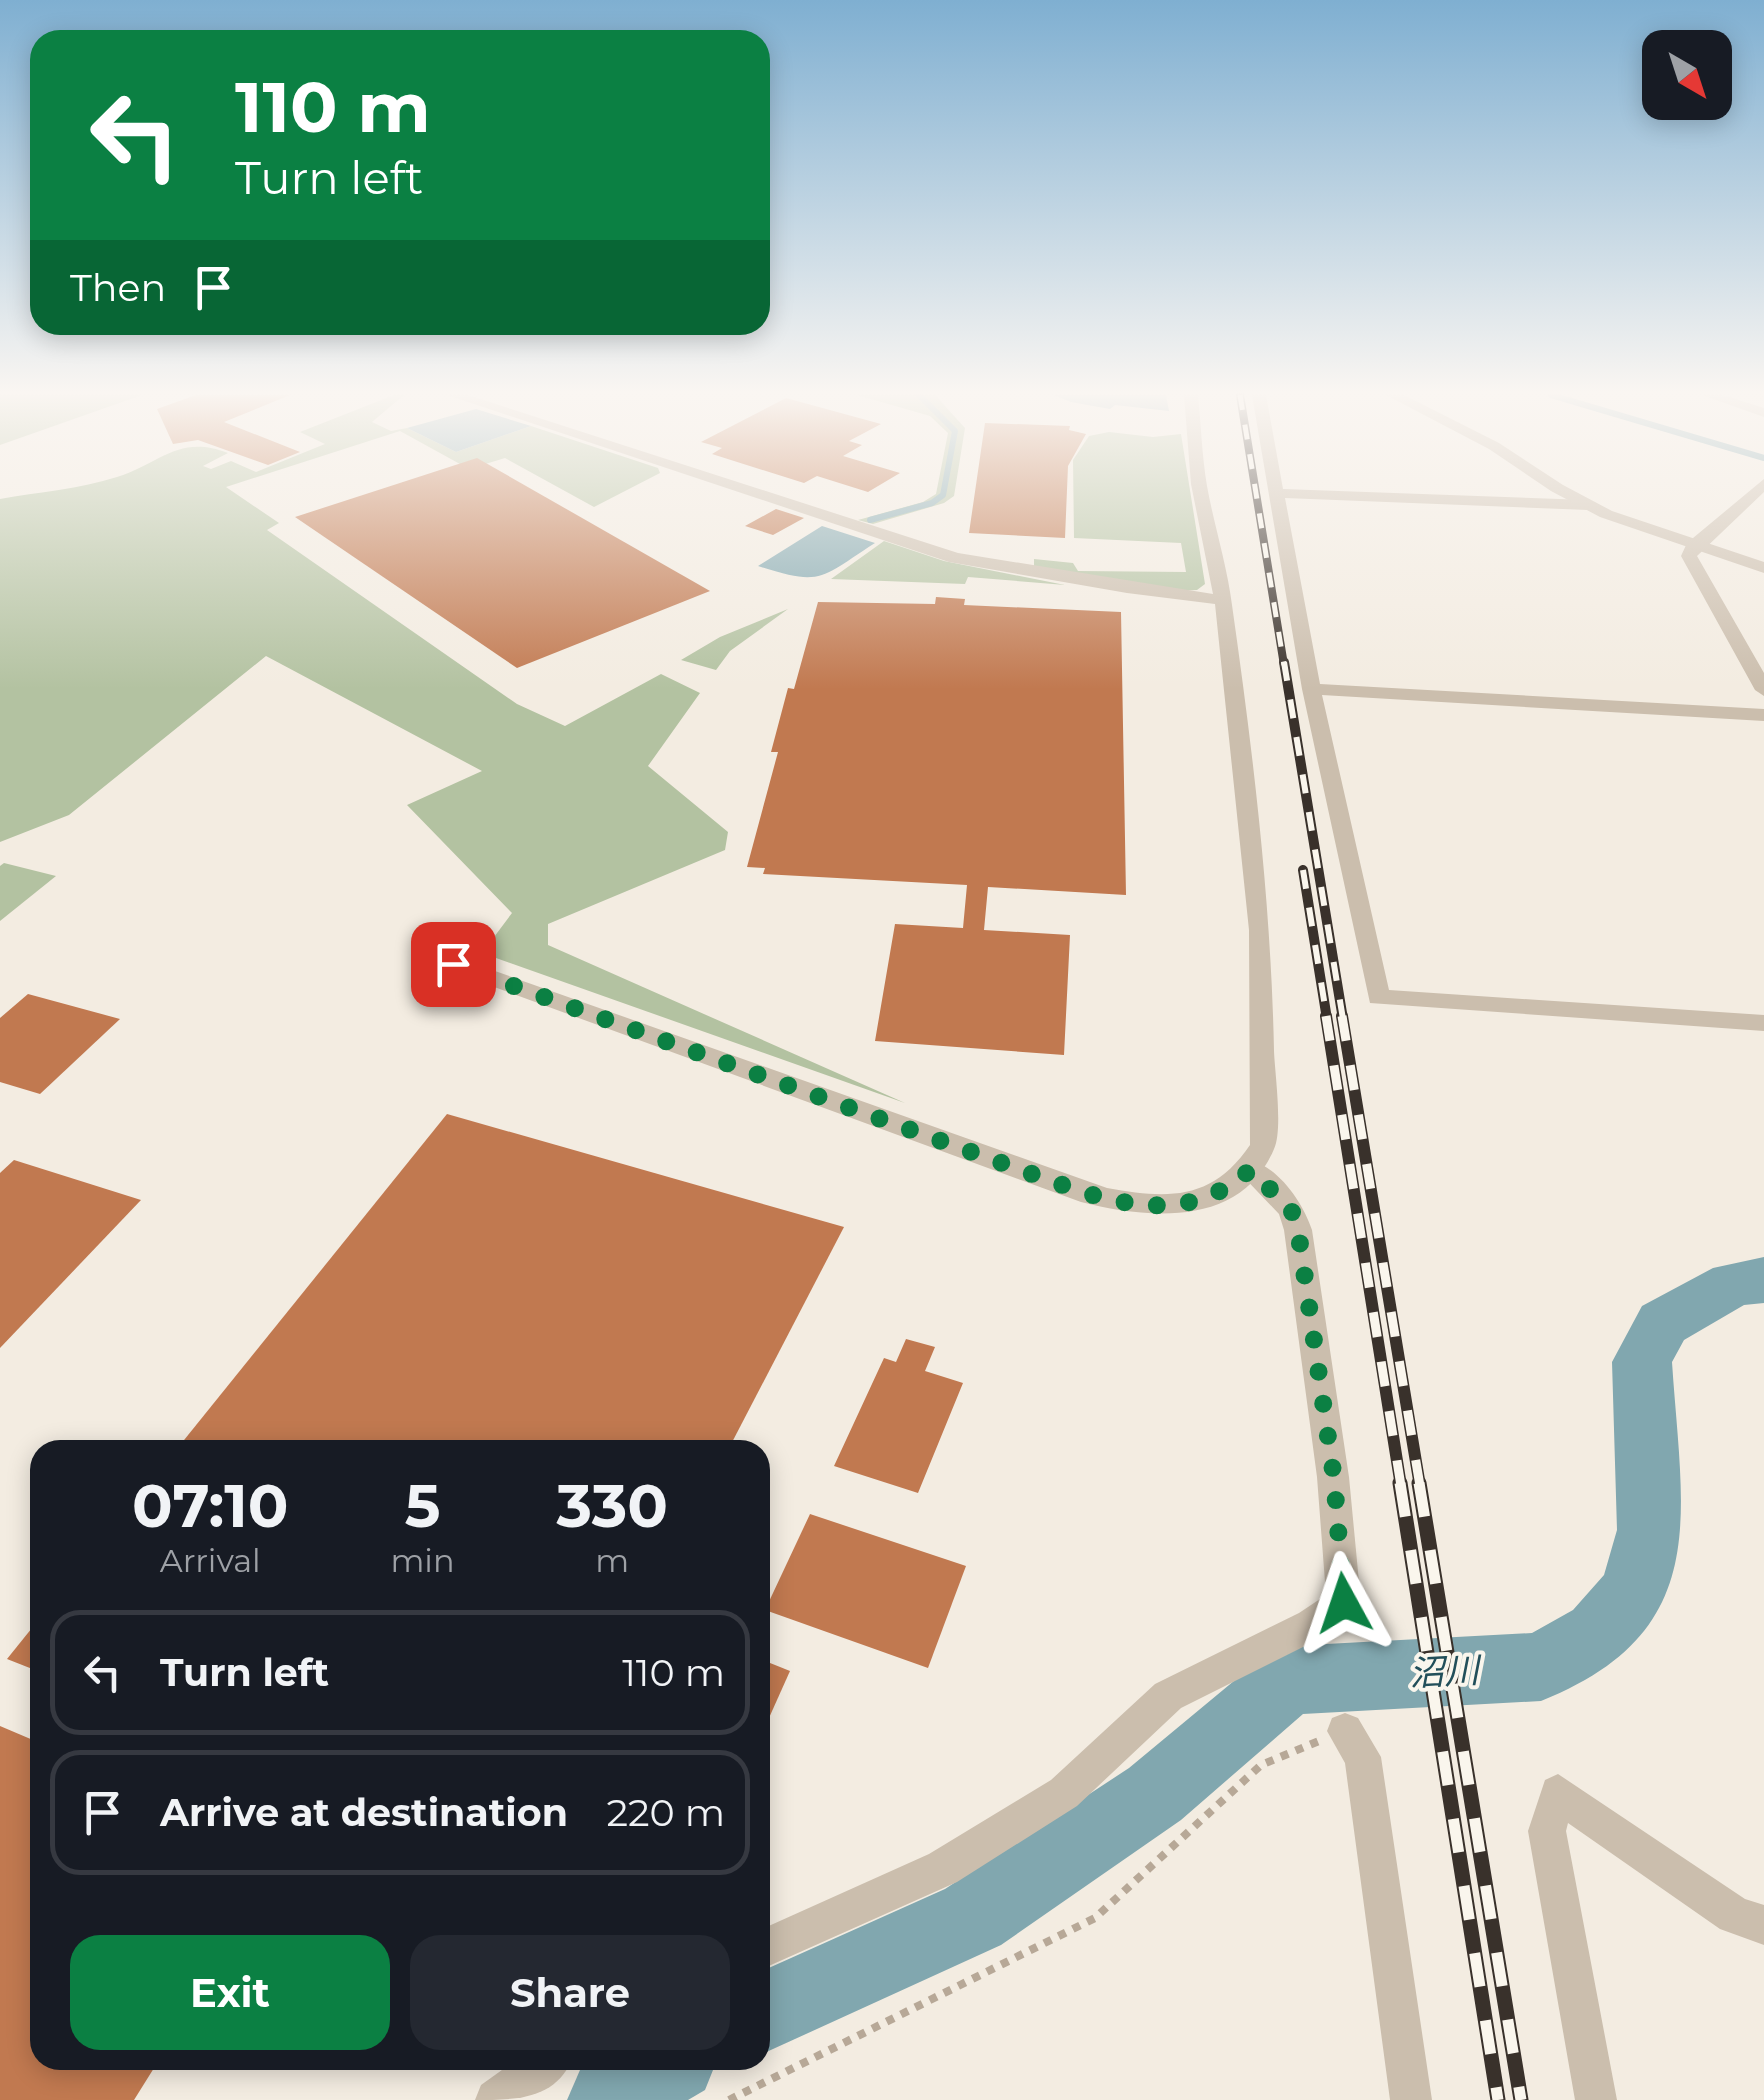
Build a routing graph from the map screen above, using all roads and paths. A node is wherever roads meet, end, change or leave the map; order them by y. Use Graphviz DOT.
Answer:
graph roads {
  1 [pos="755,493"];
  2 [pos="1201,493"];
  3 [pos="1275,493"];
  4 [pos="1570,493"];
  5 [pos="1754,493"];
  6 [pos="1588,504"];
  7 [pos="1692,547"];
  8 [pos="1764,568"];
  9 [pos="1223,600"];
  10 [pos="1311,690"];
  11 [pos="1764,690"];
  12 [pos="1764,715"];
  13 [pos="453,964"];
  14 [pos="1764,1023"];
  15 [pos="1250,1170"];
  16 [pos="1345,1731"];
  17 [pos="1764,1925"];
  18 [pos="770,1946"];
  19 [pos="537,2070"];
  20 [pos="496,2100"];
  21 [pos="729,2100"];
  22 [pos="1411,2100"];
  23 [pos="1596,2100"];
  1 -- 9 [label="street"];
  2 -- 9 [label="street"];
  3 -- 6 [label="street"];
  3 -- 10 [label="street"];
  4 -- 6 [label="street"];
  5 -- 7 [label="street"];
  6 -- 7 [label="street"];
  7 -- 8 [label="street"];
  7 -- 11 [label="street"];
  9 -- 15 [label="street"];
  10 -- 12 [label="street"];
  10 -- 14 [label="street"];
  13 -- 15 [label="street"];
  15 -- 18 [label="street"];
  16 -- 21 [label="path"];
  16 -- 22 [label="street"];
  17 -- 23 [label="street"];
  19 -- 20 [label="street"];
}
